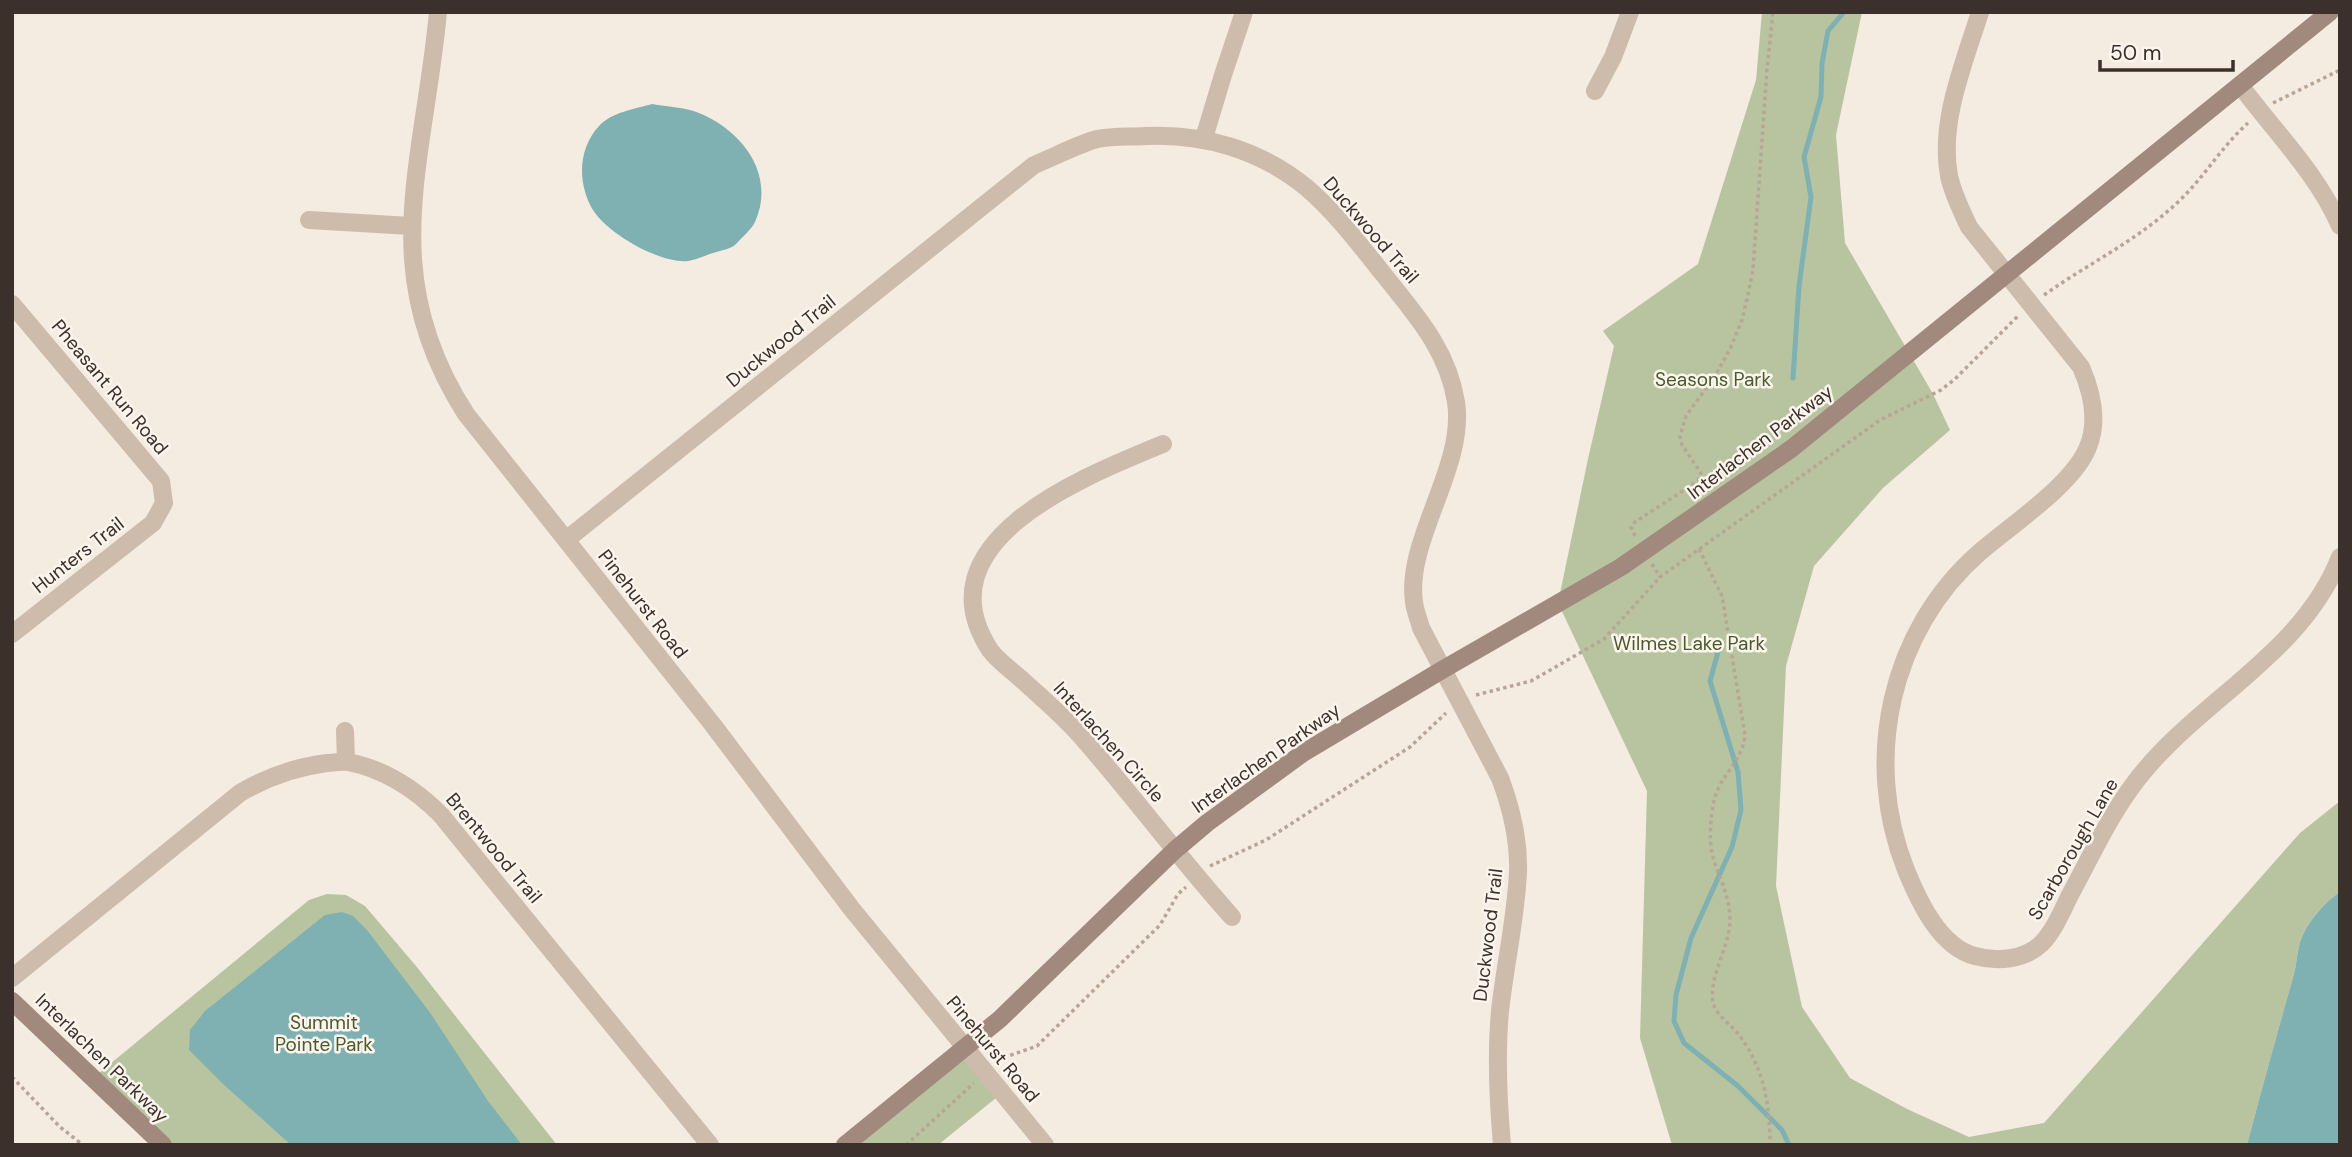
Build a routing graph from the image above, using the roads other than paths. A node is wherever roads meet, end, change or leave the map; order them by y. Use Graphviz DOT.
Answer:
graph roads {
  1 [pos="438,12"];
  2 [pos="1244,12"];
  3 [pos="1629,12"];
  4 [pos="1980,12"];
  5 [pos="2330,12"];
  6 [pos="2240,85"];
  7 [pos="1595,91"];
  8 [pos="1205,138"];
  9 [pos="309,220"];
  10 [pos="411,226"];
  11 [pos="2340,226"];
  12 [pos="2006,275"];
  13 [pos="12,304"];
  14 [pos="1163,444"];
  15 [pos="164,503"];
  16 [pos="566,541"];
  17 [pos="2340,558"];
  18 [pos="12,635"];
  19 [pos="1442,670"];
  20 [pos="345,731"];
  21 [pos="346,761"];
  22 [pos="1175,850"];
  23 [pos="1232,917"];
  24 [pos="12,978"];
  25 [pos="12,1001"];
  26 [pos="964,1047"];
  27 [pos="163,1145"];
  28 [pos="710,1145"];
  29 [pos="845,1145"];
  30 [pos="1045,1145"];
  31 [pos="1502,1145"];
  1 -- 10 [label="street, Pinehurst Road"];
  2 -- 8 [label="street"];
  3 -- 7 [label="street"];
  4 -- 12 [label="street, Scarborough Lane"];
  5 -- 6 [label="street, Interlachen Parkway"];
  6 -- 11 [label="street"];
  6 -- 12 [label="street, Interlachen Parkway"];
  8 -- 16 [label="street, Duckwood Trail"];
  8 -- 19 [label="street, Duckwood Trail"];
  9 -- 10 [label="street"];
  10 -- 16 [label="street, Pinehurst Road"];
  12 -- 17 [label="street, Scarborough Lane"];
  12 -- 19 [label="street, Interlachen Parkway"];
  13 -- 15 [label="street, Pheasant Run Road"];
  14 -- 22 [label="street, Interlachen Circle"];
  15 -- 18 [label="street, Hunters Trail"];
  16 -- 26 [label="street, Pinehurst Road"];
  19 -- 22 [label="street, Interlachen Parkway"];
  19 -- 31 [label="street, Duckwood Trail"];
  20 -- 21 [label="street"];
  21 -- 24 [label="street, Brentwood Trail"];
  21 -- 28 [label="street, Brentwood Trail"];
  22 -- 23 [label="street"];
  22 -- 26 [label="street, Interlachen Parkway"];
  25 -- 27 [label="street, Interlachen Parkway"];
  26 -- 29 [label="street, Interlachen Parkway"];
  26 -- 30 [label="street, Pinehurst Road"];
}
